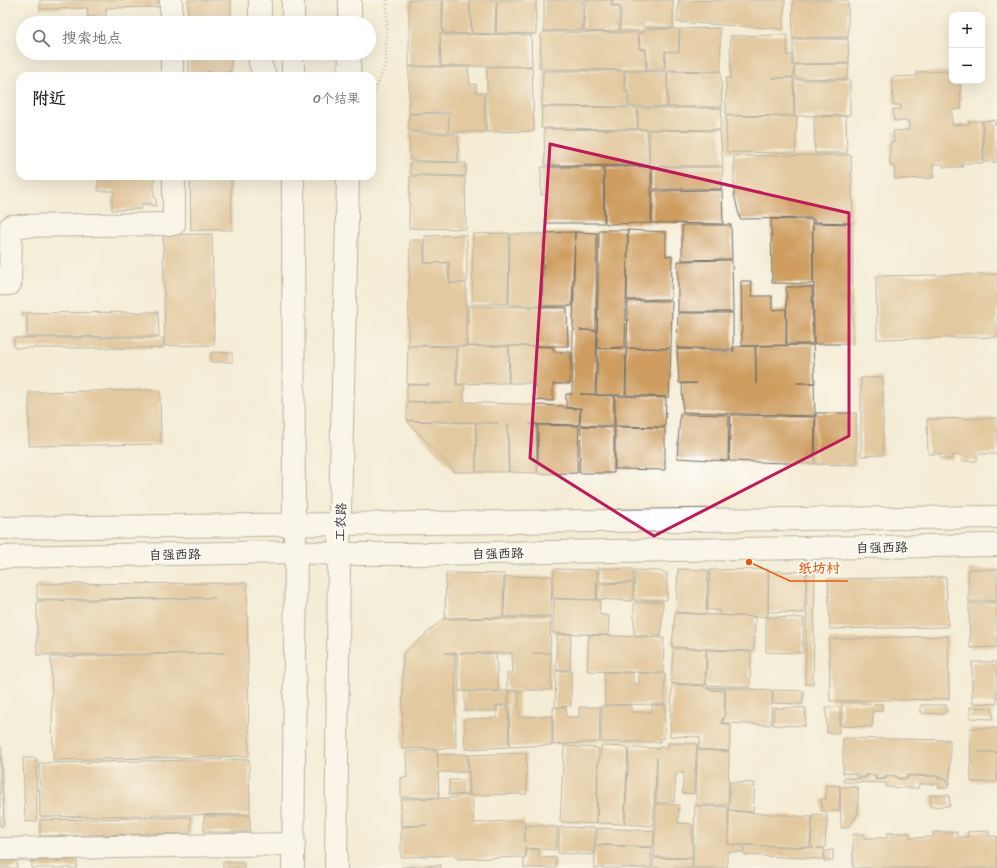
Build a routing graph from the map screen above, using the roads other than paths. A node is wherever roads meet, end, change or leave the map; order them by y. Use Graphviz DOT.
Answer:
graph roads {
  1 [pos="171,0"];
  2 [pos="260,0"];
  3 [pos="293,0"];
  4 [pos="350,0"];
  5 [pos="171,16"];
  6 [pos="260,16"];
  7 [pos="293,16"];
  8 [pos="350,16"];
  9 [pos="172,60"];
  10 [pos="260,60"];
  11 [pos="293,60"];
  12 [pos="350,60"];
  13 [pos="172,72"];
  14 [pos="263,72"];
  15 [pos="293,72"];
  16 [pos="349,72"];
  17 [pos="174,180"];
  18 [pos="293,180"];
  19 [pos="348,180"];
  20 [pos="5,284"];
  21 [pos="997,517"];
  22 [pos="340,522"];
  23 [pos="294,523"];
  24 [pos="0,528"];
  25 [pos="997,545"];
  26 [pos="296,552"];
  27 [pos="339,554"];
  28 [pos="0,557"];
  29 [pos="294,844"];
  30 [pos="0,849"];
  31 [pos="293,868"];
  32 [pos="336,868"];
  1 -- 5 [label="main road"];
  2 -- 6 [label="main road"];
  3 -- 7 [label="main road"];
  4 -- 8 [label="main road"];
  9 -- 13 [label="main road"];
  10 -- 14 [label="main road"];
  11 -- 15 [label="main road"];
  12 -- 16 [label="main road"];
  17 -- 20 [label="main road"];
  18 -- 23 [label="main road"];
  19 -- 22 [label="main road, 工农路"];
  21 -- 22 [label="main road"];
  22 -- 23 [label="main road"];
  22 -- 27 [label="main road, 工农路"];
  23 -- 24 [label="main road"];
  23 -- 26 [label="main road"];
  25 -- 27 [label="main road, 自强西路"];
  26 -- 27 [label="main road, 自强西路"];
  26 -- 28 [label="main road, 自强西路"];
  26 -- 29 [label="main road"];
  27 -- 32 [label="main road, 工农路"];
  29 -- 30 [label="main road"];
  29 -- 31 [label="main road"];
}
